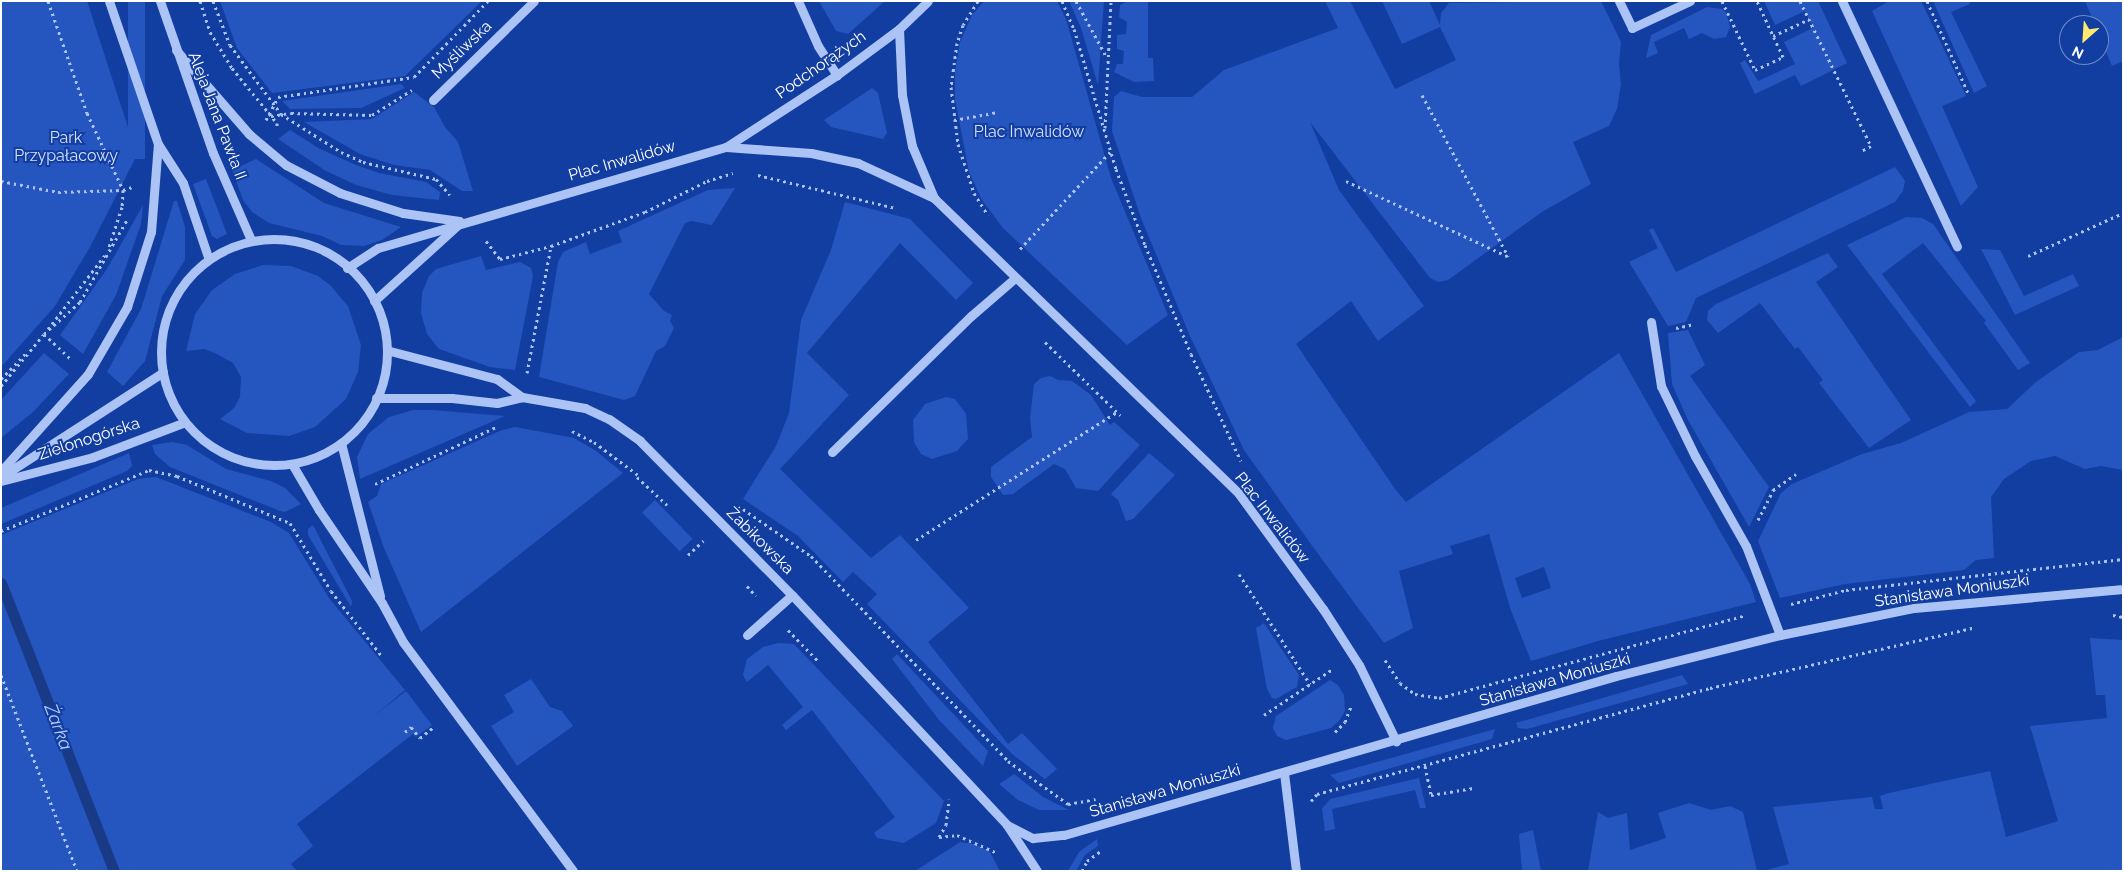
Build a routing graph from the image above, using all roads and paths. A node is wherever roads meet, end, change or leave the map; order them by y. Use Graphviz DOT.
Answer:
graph roads {
  1 [pos="108,1"];
  2 [pos="160,1"];
  3 [pos="200,1"];
  4 [pos="213,1"];
  5 [pos="488,1"];
  6 [pos="534,1"];
  7 [pos="798,1"];
  8 [pos="928,1"];
  9 [pos="978,1"];
  10 [pos="1062,1"];
  11 [pos="1076,1"];
  12 [pos="1111,1"];
  13 [pos="1619,1"];
  14 [pos="1690,1"];
  15 [pos="1722,1"];
  16 [pos="1757,1"];
  17 [pos="1800,1"];
  18 [pos="1842,1"];
  19 [pos="1927,1"];
  20 [pos="1810,19"];
  21 [pos="899,28"];
  22 [pos="1773,36"];
  23 [pos="176,50"];
  24 [pos="1106,56"];
  25 [pos="837,75"];
  26 [pos="414,88"];
  27 [pos="1422,95"];
  28 [pos="1970,95"];
  29 [pos="432,100"];
  30 [pos="274,105"];
  31 [pos="998,112"];
  32 [pos="281,114"];
  33 [pos="270,116"];
  34 [pos="954,120"];
  35 [pos="1105,130"];
  36 [pos="158,144"];
  37 [pos="726,147"];
  38 [pos="1111,151"];
  39 [pos="1861,151"];
  40 [pos="1,181"];
  41 [pos="707,181"];
  42 [pos="1346,181"];
  43 [pos="934,198"];
  44 [pos="2123,214"];
  45 [pos="466,221"];
  46 [pos="993,222"];
  47 [pos="251,240"];
  48 [pos="1014,244"];
  49 [pos="551,246"];
  50 [pos="1957,246"];
  51 [pos="1020,250"];
  52 [pos="1026,256"];
  53 [pos="2028,256"];
  54 [pos="208,257"];
  55 [pos="347,268"];
  56 [pos="1015,278"];
  57 [pos="374,301"];
  58 [pos="1651,322"];
  59 [pos="390,351"];
  60 [pos="163,372"];
  61 [pos="1,379"];
  62 [pos="522,397"];
  63 [pos="376,398"];
  64 [pos="1117,412"];
  65 [pos="184,422"];
  66 [pos="502,425"];
  67 [pos="566,430"];
  68 [pos="341,443"];
  69 [pos="1227,447"];
  70 [pos="832,452"];
  71 [pos="656,457"];
  72 [pos="292,464"];
  73 [pos="1,471"];
  74 [pos="1796,474"];
  75 [pos="637,476"];
  76 [pos="1,477"];
  77 [pos="1,481"];
  78 [pos="1773,490"];
  79 [pos="352,494"];
  80 [pos="669,507"];
  81 [pos="741,508"];
  82 [pos="318,510"];
  83 [pos="290,523"];
  84 [pos="1,531"];
  85 [pos="696,534"];
  86 [pos="916,540"];
  87 [pos="703,541"];
  88 [pos="708,546"];
  89 [pos="688,555"];
  90 [pos="1239,574"];
  91 [pos="746,585"];
  92 [pos="2123,589"];
  93 [pos="792,595"];
  94 [pos="382,603"];
  95 [pos="773,614"];
  96 [pos="2103,614"];
  97 [pos="2123,617"];
  98 [pos="1976,628"];
  99 [pos="747,635"];
  100 [pos="1780,635"];
  101 [pos="386,661"];
  102 [pos="820,664"];
  103 [pos="1340,674"];
  104 [pos="1,675"];
  105 [pos="1310,684"];
  106 [pos="1351,699"];
  107 [pos="1264,715"];
  108 [pos="431,718"];
  109 [pos="461,722"];
  110 [pos="436,725"];
  111 [pos="405,732"];
  112 [pos="1329,735"];
  113 [pos="1396,741"];
  114 [pos="1425,766"];
  115 [pos="1284,773"];
  116 [pos="1473,788"];
  117 [pos="942,792"];
  118 [pos="1105,797"];
  119 [pos="949,799"];
  120 [pos="956,806"];
  121 [pos="1309,806"];
  122 [pos="1007,825"];
  123 [pos="984,838"];
  124 [pos="995,852"];
  125 [pos="1000,859"];
  126 [pos="77,871"];
  127 [pos="573,871"];
  128 [pos="1037,871"];
  129 [pos="1296,871"];
  1 -- 36 [label="street"];
  2 -- 23 [label="street, Aleja Jana Pawła II"];
  3 -- 33 [label="path"];
  4 -- 30 [label="path"];
  5 -- 30 [label="path"];
  6 -- 29 [label="street, Myśliwska"];
  7 -- 25 [label="street"];
  8 -- 21 [label="street, Podchorążych"];
  9 -- 34 [label="path"];
  10 -- 35 [label="path"];
  11 -- 24 [label="path"];
  12 -- 24 [label="path"];
  13 -- 14 [label="street"];
  15 -- 22 [label="path"];
  16 -- 22 [label="path"];
  17 -- 20 [label="path"];
  18 -- 50 [label="street"];
  19 -- 28 [label="path"];
  20 -- 22 [label="path"];
  20 -- 39 [label="path"];
  21 -- 25 [label="street, Podchorążych"];
  21 -- 43 [label="street, Plac Inwalidów"];
  23 -- 45 [label="street"];
  23 -- 47 [label="street, Aleja Jana Pawła II"];
  24 -- 35 [label="path"];
  25 -- 37 [label="street, Podchorążych"];
  26 -- 32 [label="path"];
  27 -- 42 [label="path"];
  30 -- 32 [label="path"];
  30 -- 33 [label="path"];
  31 -- 34 [label="path"];
  32 -- 33 [label="path"];
  32 -- 45 [label="path"];
  34 -- 46 [label="path"];
  35 -- 38 [label="path"];
  36 -- 54 [label="street"];
  36 -- 73 [label="street"];
  37 -- 43 [label="street, Plac Inwalidów"];
  37 -- 45 [label="street, Plac Inwalidów"];
  38 -- 51 [label="path"];
  38 -- 69 [label="path"];
  40 -- 61 [label="path"];
  41 -- 49 [label="path"];
  43 -- 56 [label="street, Plac Inwalidów"];
  44 -- 53 [label="path"];
  45 -- 49 [label="path"];
  45 -- 55 [label="street, Plac Inwalidów"];
  45 -- 57 [label="street"];
  47 -- 54 [label="street"];
  47 -- 55 [label="street"];
  48 -- 51 [label="path"];
  49 -- 62 [label="path"];
  51 -- 52 [label="path"];
  54 -- 60 [label="street"];
  55 -- 57 [label="street"];
  56 -- 70 [label="street"];
  56 -- 113 [label="street, Plac Inwalidów"];
  57 -- 59 [label="street"];
  58 -- 100 [label="street"];
  59 -- 62 [label="street"];
  59 -- 63 [label="street"];
  60 -- 65 [label="street"];
  60 -- 76 [label="street, Zielonogórska"];
  62 -- 63 [label="street, Żabikowska"];
  62 -- 71 [label="street, Żabikowska"];
  63 -- 68 [label="street"];
  64 -- 86 [label="path"];
  65 -- 72 [label="street"];
  65 -- 77 [label="street, Zielonogórska"];
  66 -- 79 [label="path"];
  67 -- 75 [label="path"];
  68 -- 72 [label="street"];
  68 -- 79 [label="street"];
  71 -- 75 [label="path"];
  71 -- 93 [label="street, Żabikowska"];
  72 -- 82 [label="street"];
  74 -- 78 [label="path"];
  75 -- 80 [label="path"];
  79 -- 94 [label="street"];
  81 -- 118 [label="path"];
  82 -- 83 [label="path"];
  82 -- 94 [label="street"];
  83 -- 84 [label="path"];
  83 -- 101 [label="path"];
  85 -- 87 [label="path"];
  87 -- 88 [label="path"];
  87 -- 89 [label="path"];
  90 -- 105 [label="path"];
  91 -- 95 [label="path"];
  92 -- 100 [label="street, Stanisława Moniuszki"];
  93 -- 95 [label="street"];
  93 -- 122 [label="street, Żabikowska"];
  94 -- 109 [label="street"];
  95 -- 99 [label="street"];
  95 -- 102 [label="path"];
  96 -- 97 [label="path"];
  98 -- 114 [label="path"];
  100 -- 113 [label="street, Stanisława Moniuszki"];
  103 -- 105 [label="path"];
  104 -- 126 [label="path"];
  105 -- 107 [label="path"];
  106 -- 112 [label="path"];
  108 -- 110 [label="path"];
  109 -- 110 [label="path"];
  109 -- 127 [label="street"];
  110 -- 111 [label="path"];
  113 -- 115 [label="street, Stanisława Moniuszki"];
  114 -- 116 [label="path"];
  114 -- 121 [label="path"];
  115 -- 122 [label="street, Stanisława Moniuszki"];
  115 -- 129 [label="street"];
  117 -- 119 [label="path"];
  119 -- 120 [label="path"];
  119 -- 124 [label="path"];
  122 -- 128 [label="street, Żabikowska"];
  123 -- 124 [label="path"];
  124 -- 125 [label="path"];
}
